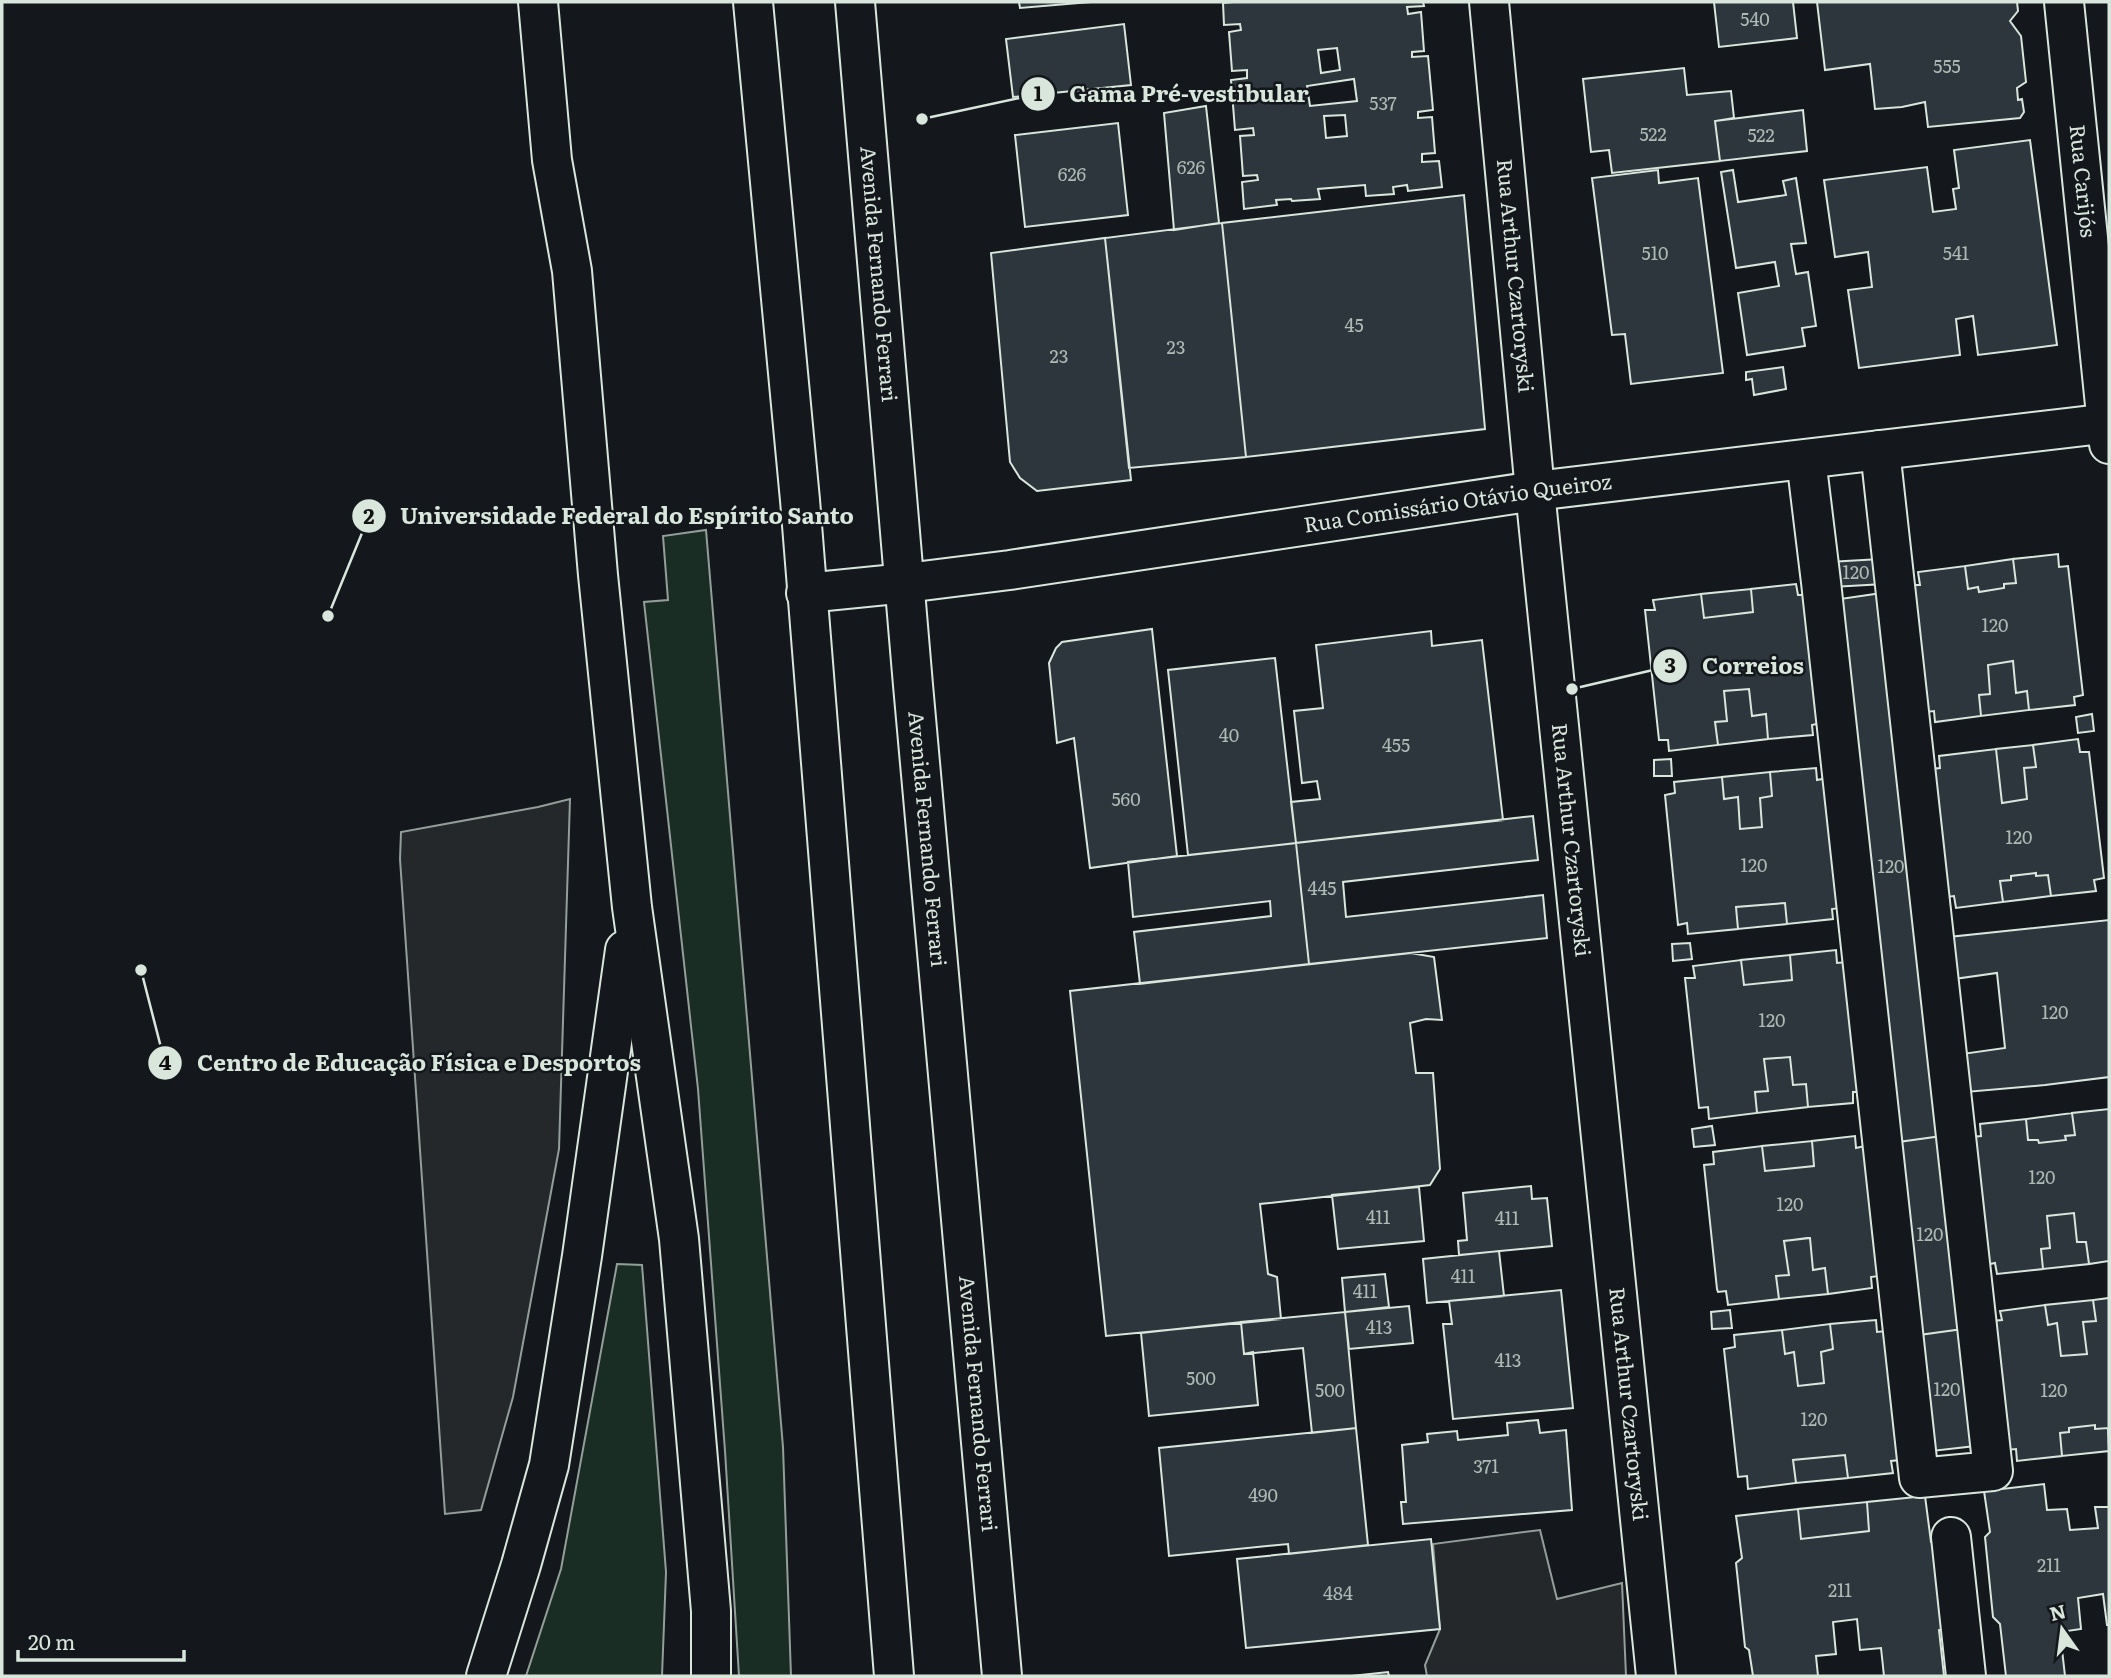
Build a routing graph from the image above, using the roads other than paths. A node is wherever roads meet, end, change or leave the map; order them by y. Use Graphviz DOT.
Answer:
graph roads {
  1 [pos="538,2"];
  2 [pos="753,2"];
  3 [pos="855,2"];
  4 [pos="1489,2"];
  5 [pos="2064,2"];
  6 [pos="2108,430"];
  7 [pos="1880,450"];
  8 [pos="1806,459"];
  9 [pos="1535,491"];
  10 [pos="906,583"];
  11 [pos="806,593"];
  12 [pos="632,907"];
  13 [pos="1951,1537"];
  14 [pos="486,1676"];
  15 [pos="711,1676"];
  16 [pos="894,1676"];
  17 [pos="1002,1676"];
  18 [pos="1656,1676"];
  19 [pos="1966,1676"];
  1 -- 12 [label="street"];
  2 -- 11 [label="street"];
  3 -- 10 [label="street, Avenida Fernando Ferrari"];
  4 -- 9 [label="street, Rua Arthur Czartoryski"];
  5 -- 6 [label="street, Rua Carijós"];
  6 -- 7 [label="street, Rua Comissário Otávio Queiroz"];
  7 -- 8 [label="street, Rua Comissário Otávio Queiroz"];
  7 -- 8 [label="street"];
  8 -- 9 [label="street, Rua Comissário Otávio Queiroz"];
  9 -- 10 [label="street, Rua Comissário Otávio Queiroz"];
  9 -- 18 [label="street, Rua Arthur Czartoryski"];
  10 -- 11 [label="street, Rua Comissário Otávio Queiroz"];
  10 -- 17 [label="street, Avenida Fernando Ferrari"];
  11 -- 16 [label="street"];
  12 -- 14 [label="street"];
  12 -- 15 [label="street"];
  13 -- 19 [label="street"];
}
